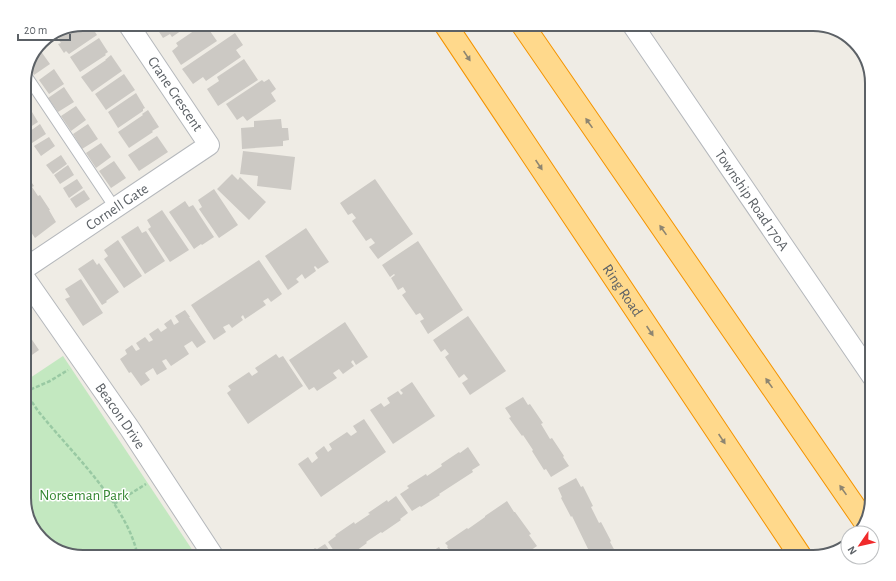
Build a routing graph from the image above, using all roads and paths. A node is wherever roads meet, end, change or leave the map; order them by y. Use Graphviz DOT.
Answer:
graph roads {
  1 [pos="133,31"];
  2 [pos="450,31"];
  3 [pos="527,31"];
  4 [pos="637,31"];
  5 [pos="31,82"];
  6 [pos="209,145"];
  7 [pos="115,208"];
  8 [pos="31,264"];
  9 [pos="31,287"];
  10 [pos="82,361"];
  11 [pos="865,366"];
  12 [pos="31,389"];
  13 [pos="31,400"];
  14 [pos="160,475"];
  15 [pos="114,504"];
  16 [pos="861,517"];
  17 [pos="136,550"];
  18 [pos="209,550"];
  19 [pos="795,550"];
  1 -- 6 [label="street, Crane Crescent"];
  2 -- 19 [label="highway, Ring Road, one-way"];
  16 -- 3 [label="highway, one-way"];
  4 -- 11 [label="street, Township Road 170A"];
  5 -- 7 [label="lane"];
  6 -- 7 [label="street, Cornell Gate"];
  7 -- 8 [label="street, Cornell Gate"];
  9 -- 10 [label="street, Beacon Drive"];
  10 -- 12 [label="path"];
  10 -- 14 [label="street, Beacon Drive"];
  13 -- 15 [label="path"];
  14 -- 15 [label="path"];
  14 -- 18 [label="street, Beacon Drive"];
  15 -- 17 [label="path"];
}
